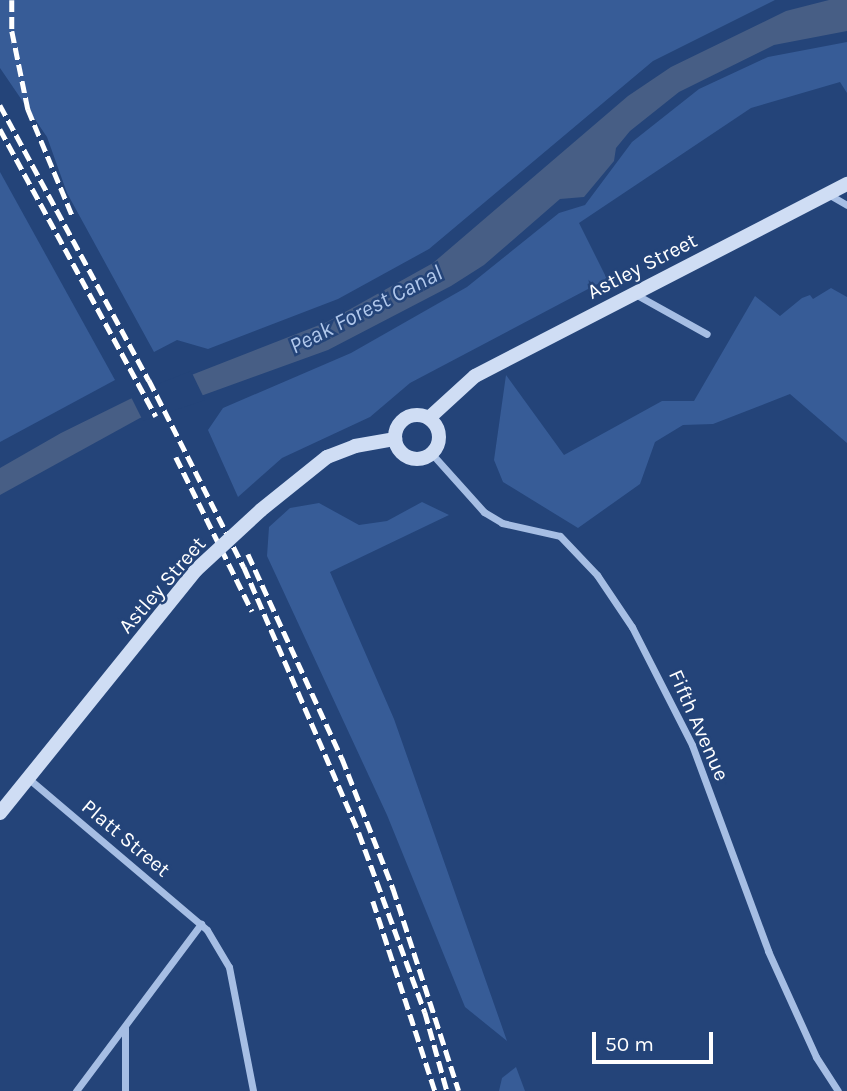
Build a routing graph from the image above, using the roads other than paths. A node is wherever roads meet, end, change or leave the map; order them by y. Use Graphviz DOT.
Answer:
graph roads {
  1 [pos="847,184"];
  2 [pos="828,194"];
  3 [pos="847,205"];
  4 [pos="635,294"];
  5 [pos="706,334"];
  6 [pos="429,418"];
  7 [pos="395,439"];
  8 [pos="432,454"];
  9 [pos="29,779"];
  10 [pos="0,813"];
  11 [pos="201,924"];
  12 [pos="125,1026"];
  13 [pos="76,1091"];
  14 [pos="125,1091"];
  15 [pos="253,1091"];
  16 [pos="838,1091"];
  1 -- 2 [label="main road, Astley Street"];
  2 -- 3 [label="street"];
  2 -- 4 [label="main road, Astley Street"];
  4 -- 5 [label="street"];
  4 -- 6 [label="main road, Astley Street"];
  6 -- 7 [label="main road"];
  6 -- 8 [label="main road"];
  7 -- 8 [label="main road"];
  7 -- 9 [label="main road, Astley Street, bridge"];
  8 -- 16 [label="street, Fifth Avenue"];
  9 -- 10 [label="main road, Astley Street"];
  9 -- 11 [label="street, Platt Street"];
  11 -- 12 [label="street"];
  11 -- 15 [label="street, Platt Street"];
  12 -- 13 [label="street"];
  12 -- 14 [label="street"];
}
